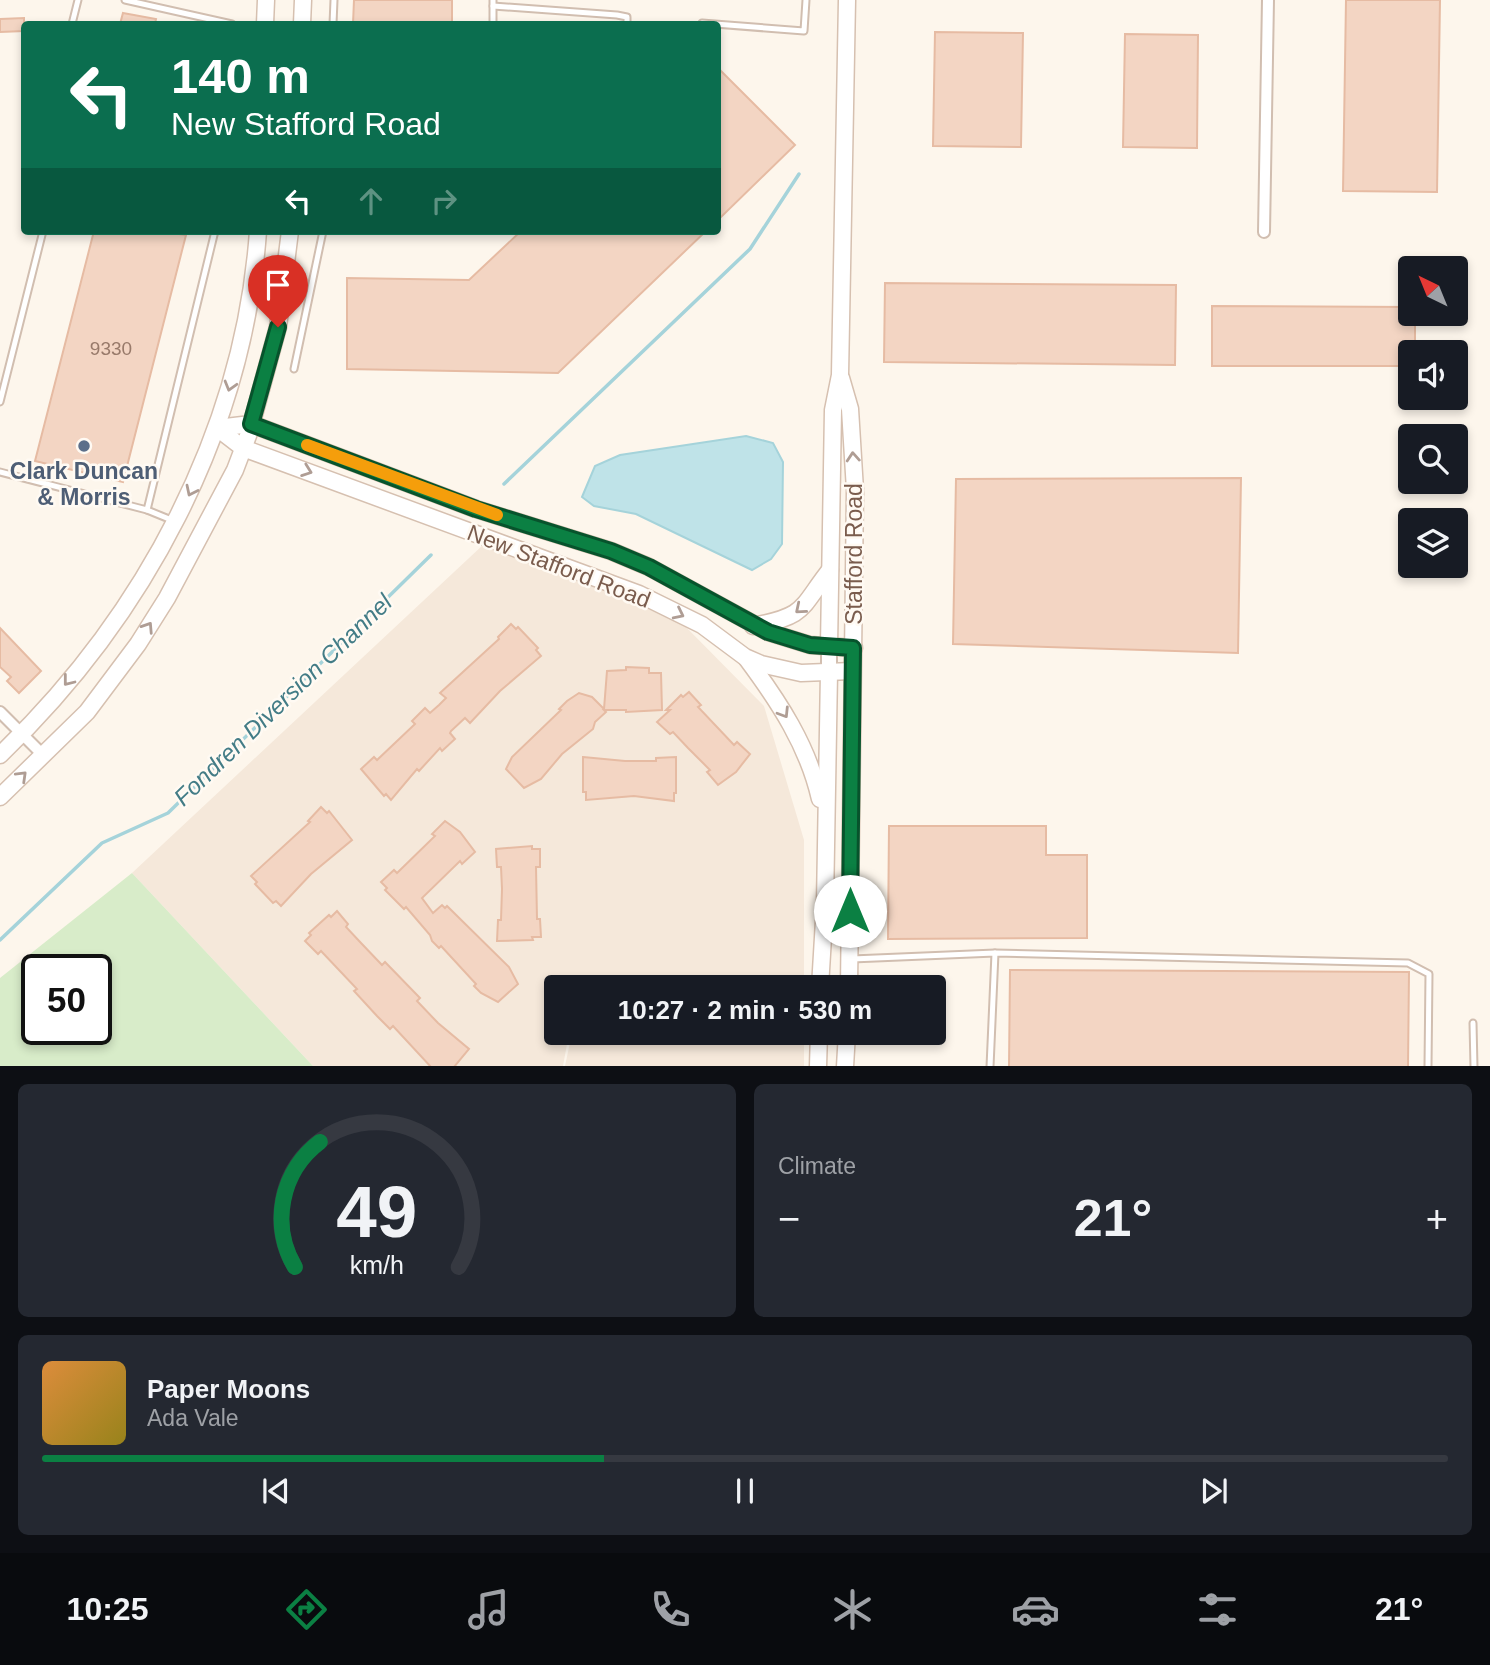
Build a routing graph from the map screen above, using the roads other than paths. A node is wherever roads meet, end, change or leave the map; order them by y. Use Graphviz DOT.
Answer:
graph roads {
  1 [pos="78,0"];
  2 [pos="125,0"];
  3 [pos="266,0"];
  4 [pos="303,0"];
  5 [pos="334,0"];
  6 [pos="806,0"];
  7 [pos="847,0"];
  8 [pos="1268,0"];
  9 [pos="493,3"];
  10 [pos="73,21"];
  11 [pos="219,21"];
  12 [pos="265,21"];
  13 [pos="302,21"];
  14 [pos="333,21"];
  15 [pos="493,21"];
  16 [pos="627,21"];
  17 [pos="721,24"];
  18 [pos="1264,232"];
  19 [pos="42,235"];
  20 [pos="214,235"];
  21 [pos="257,235"];
  22 [pos="290,235"];
  23 [pos="322,235"];
  24 [pos="294,369"];
  25 [pos="840,375"];
  26 [pos="0,402"];
  27 [pos="251,424"];
  28 [pos="217,428"];
  29 [pos="243,448"];
  30 [pos="0,471"];
  31 [pos="147,510"];
  32 [pos="176,521"];
  33 [pos="649,567"];
  34 [pos="830,569"];
  35 [pos="639,594"];
  36 [pos="753,626"];
  37 [pos="829,646"];
  38 [pos="853,648"];
  39 [pos="745,657"];
  40 [pos="852,671"];
  41 [pos="828,672"];
  42 [pos="0,712"];
  43 [pos="22,734"];
  44 [pos="0,755"];
  45 [pos="43,755"];
  46 [pos="0,797"];
  47 [pos="827,827"];
  48 [pos="995,953"];
  49 [pos="849,960"];
  50 [pos="821,975"];
  51 [pos="849,975"];
  52 [pos="1473,1023"];
  53 [pos="846,1045"];
  54 [pos="845,1066"];
  55 [pos="990,1066"];
  56 [pos="1428,1066"];
  57 [pos="1474,1066"];
  1 -- 10 [label="lane"];
  2 -- 11 [label="lane"];
  3 -- 12 [label="main road"];
  4 -- 13 [label="main road"];
  5 -- 14 [label="lane"];
  6 -- 17 [label="lane"];
  7 -- 25 [label="main road, Stafford Road"];
  8 -- 18 [label="street"];
  9 -- 15 [label="lane"];
  9 -- 16 [label="lane"];
  19 -- 26 [label="lane"];
  20 -- 31 [label="lane"];
  21 -- 28 [label="main road, one-way"];
  22 -- 27 [label="main road"];
  23 -- 24 [label="lane"];
  25 -- 34 [label="main road, Stafford Road"];
  38 -- 25 [label="main road, Stafford Road, one-way"];
  27 -- 28 [label="main road"];
  27 -- 29 [label="main road"];
  27 -- 33 [label="main road, New Stafford Road"];
  28 -- 29 [label="main road, New Stafford Road"];
  28 -- 32 [label="main road, one-way"];
  29 -- 35 [label="main road, New Stafford Road, one-way"];
  45 -- 29 [label="main road, one-way"];
  30 -- 31 [label="lane"];
  31 -- 32 [label="lane"];
  32 -- 43 [label="main road, one-way"];
  33 -- 35 [label="main road"];
  33 -- 36 [label="main road, New Stafford Road"];
  34 -- 36 [label="main road, one-way"];
  34 -- 37 [label="main road, Stafford Road"];
  35 -- 39 [label="main road, New Stafford Road, one-way"];
  36 -- 37 [label="main road, New Stafford Road"];
  37 -- 38 [label="main road, New Stafford Road"];
  37 -- 41 [label="street"];
  38 -- 40 [label="main road, Stafford Road"];
  39 -- 41 [label="main road, New Stafford Road"];
  39 -- 47 [label="main road, one-way"];
  40 -- 41 [label="main road, New Stafford Road"];
  40 -- 49 [label="main road, Stafford Road"];
  41 -- 47 [label="main road"];
  42 -- 43 [label="street"];
  43 -- 44 [label="main road"];
  43 -- 45 [label="street"];
  46 -- 45 [label="main road, one-way"];
  47 -- 50 [label="main road"];
  48 -- 49 [label="lane"];
  48 -- 55 [label="lane"];
  48 -- 56 [label="lane"];
  49 -- 51 [label="main road, Stafford Road"];
  52 -- 57 [label="lane"];
  53 -- 54 [label="main road"];
}
